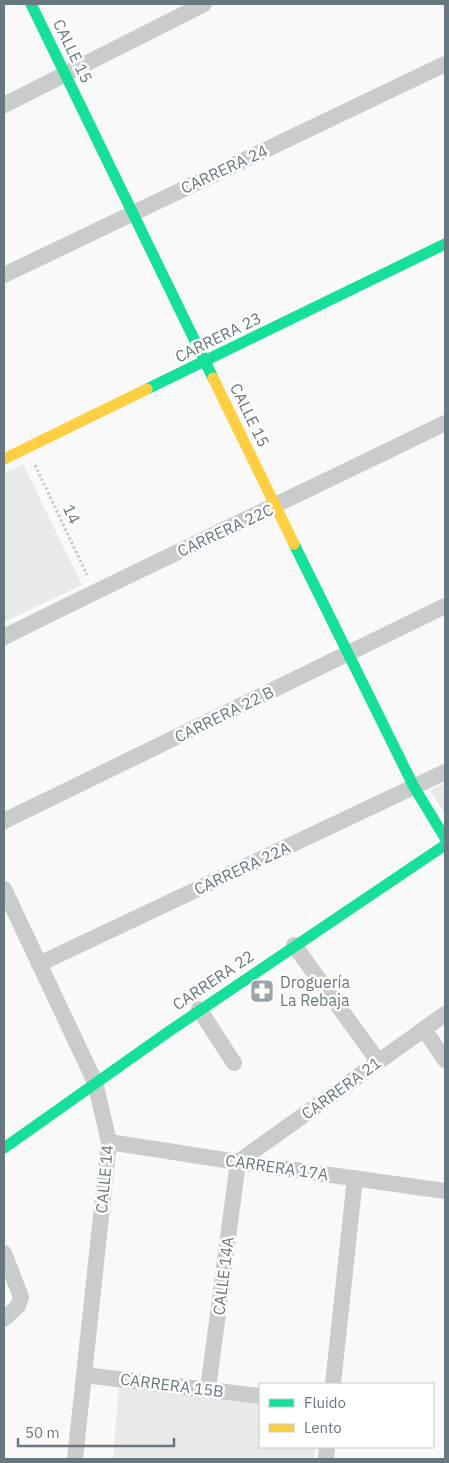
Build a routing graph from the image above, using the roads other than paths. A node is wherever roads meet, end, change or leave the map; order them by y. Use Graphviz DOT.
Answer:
graph roads {
  1 [pos="31,4"];
  2 [pos="198,5"];
  3 [pos="445,64"];
  4 [pos="66,74"];
  5 [pos="4,105"];
  6 [pos="133,213"];
  7 [pos="445,244"];
  8 [pos="4,275"];
  9 [pos="205,362"];
  10 [pos="445,423"];
  11 [pos="4,459"];
  12 [pos="276,506"];
  13 [pos="445,606"];
  14 [pos="4,637"];
  15 [pos="347,654"];
  16 [pos="445,772"];
  17 [pos="414,786"];
  18 [pos="4,821"];
  19 [pos="445,838"];
  20 [pos="445,845"];
  21 [pos="4,889"];
  22 [pos="294,945"];
  23 [pos="39,964"];
  24 [pos="199,1010"];
  25 [pos="445,1014"];
  26 [pos="424,1029"];
  27 [pos="445,1060"];
  28 [pos="378,1061"];
  29 [pos="234,1063"];
  30 [pos="95,1082"];
  31 [pos="109,1142"];
  32 [pos="4,1148"];
  33 [pos="238,1162"];
  34 [pos="355,1178"];
  35 [pos="445,1191"];
  36 [pos="4,1253"];
  37 [pos="4,1319"];
  38 [pos="84,1375"];
  39 [pos="333,1383"];
  40 [pos="208,1389"];
  41 [pos="259,1396"];
  42 [pos="75,1459"];
  1 -- 4 [label="street, CALLE 15"];
  2 -- 4 [label="street"];
  3 -- 6 [label="street, CARRERA 24"];
  4 -- 5 [label="street"];
  4 -- 6 [label="street, CALLE 15"];
  6 -- 8 [label="street, CARRERA 24"];
  6 -- 9 [label="street, CALLE 15"];
  7 -- 9 [label="street, CARRERA 23"];
  9 -- 11 [label="street, CARRERA 23"];
  9 -- 12 [label="street, CALLE 15"];
  10 -- 12 [label="street, CARRERA 22C"];
  12 -- 14 [label="street, CARRERA 22C"];
  12 -- 15 [label="street, CALLE 15"];
  13 -- 15 [label="street, CARRERA 22 B"];
  15 -- 17 [label="street, CALLE 15"];
  15 -- 18 [label="street, CARRERA 22 B"];
  16 -- 17 [label="street, CARRERA 22A"];
  17 -- 19 [label="street, CALLE 15"];
  17 -- 23 [label="street, CARRERA 22A"];
  20 -- 22 [label="street, CARRERA 22"];
  21 -- 23 [label="street, CALLE 14"];
  22 -- 24 [label="street, CARRERA 22"];
  22 -- 28 [label="street"];
  23 -- 30 [label="street, CALLE 14"];
  24 -- 29 [label="street"];
  24 -- 30 [label="street, CARRERA 22"];
  25 -- 26 [label="street, CARRERA 21"];
  26 -- 27 [label="street"];
  26 -- 28 [label="street, CARRERA 21"];
  28 -- 33 [label="street, CARRERA 21"];
  30 -- 31 [label="street, CALLE 14"];
  30 -- 32 [label="street, CARRERA 22"];
  31 -- 33 [label="street, CARRERA 17A"];
  31 -- 38 [label="street, CALLE 14"];
  33 -- 34 [label="street, CARRERA 17A"];
  33 -- 40 [label="street, CALLE 14A"];
  34 -- 35 [label="street, CARRERA 17A"];
  34 -- 39 [label="street"];
  36 -- 37 [label="street"];
  38 -- 40 [label="street, CARRERA 15B"];
  38 -- 42 [label="street, CALLE 14"];
  40 -- 41 [label="street, CARRERA 15B"];
}
